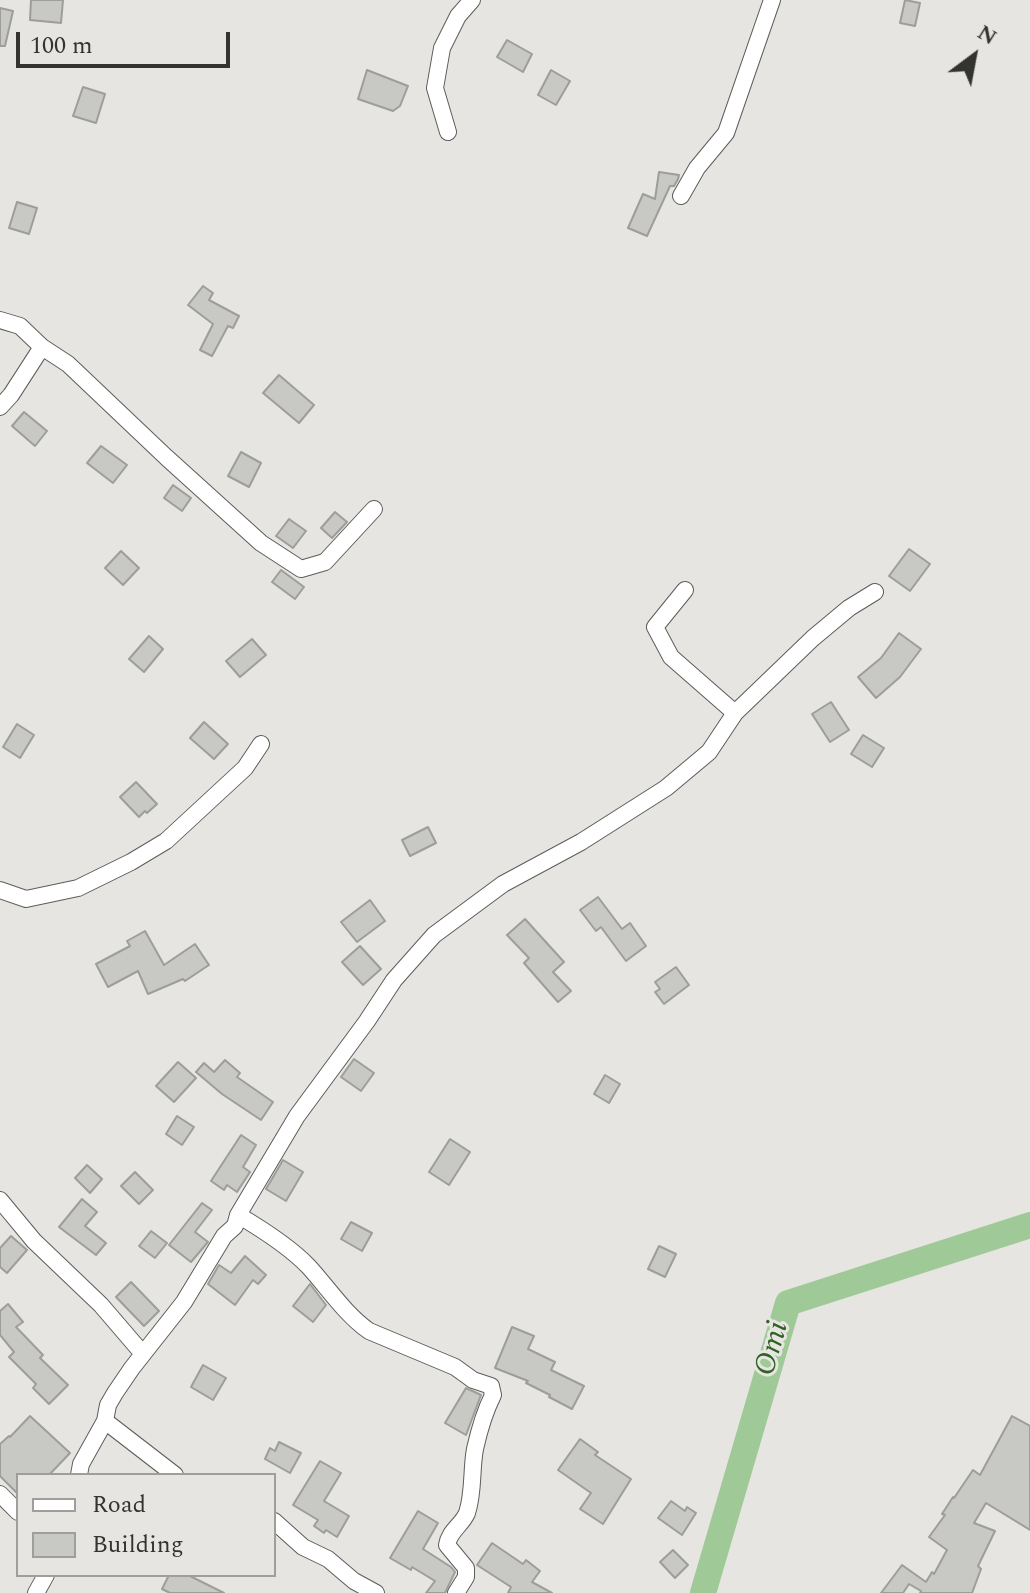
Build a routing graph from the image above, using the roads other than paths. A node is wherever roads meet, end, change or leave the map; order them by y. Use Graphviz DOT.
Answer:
graph roads {
  1 [pos="472,0"];
  2 [pos="772,0"];
  3 [pos="448,132"];
  4 [pos="681,196"];
  5 [pos="0,320"];
  6 [pos="42,347"];
  7 [pos="0,407"];
  8 [pos="374,509"];
  9 [pos="685,590"];
  10 [pos="875,592"];
  11 [pos="735,713"];
  12 [pos="261,744"];
  13 [pos="0,890"];
  14 [pos="0,1200"];
  15 [pos="238,1215"];
  16 [pos="143,1354"];
  17 [pos="105,1421"];
  18 [pos="79,1473"];
  19 [pos="172,1473"];
  20 [pos="0,1494"];
  21 [pos="16,1510"];
  22 [pos="276,1523"];
  23 [pos="376,1593"];
  24 [pos="456,1593"];
  1 -- 3 [label="street"];
  2 -- 4 [label="street"];
  5 -- 6 [label="street"];
  6 -- 7 [label="street"];
  6 -- 8 [label="street"];
  9 -- 11 [label="street"];
  10 -- 11 [label="street"];
  11 -- 15 [label="street"];
  12 -- 13 [label="street"];
  14 -- 16 [label="street"];
  15 -- 16 [label="street"];
  15 -- 24 [label="street"];
  16 -- 17 [label="street"];
  17 -- 18 [label="street"];
  17 -- 19 [label="street"];
  20 -- 21 [label="street"];
  22 -- 23 [label="street"];
}
